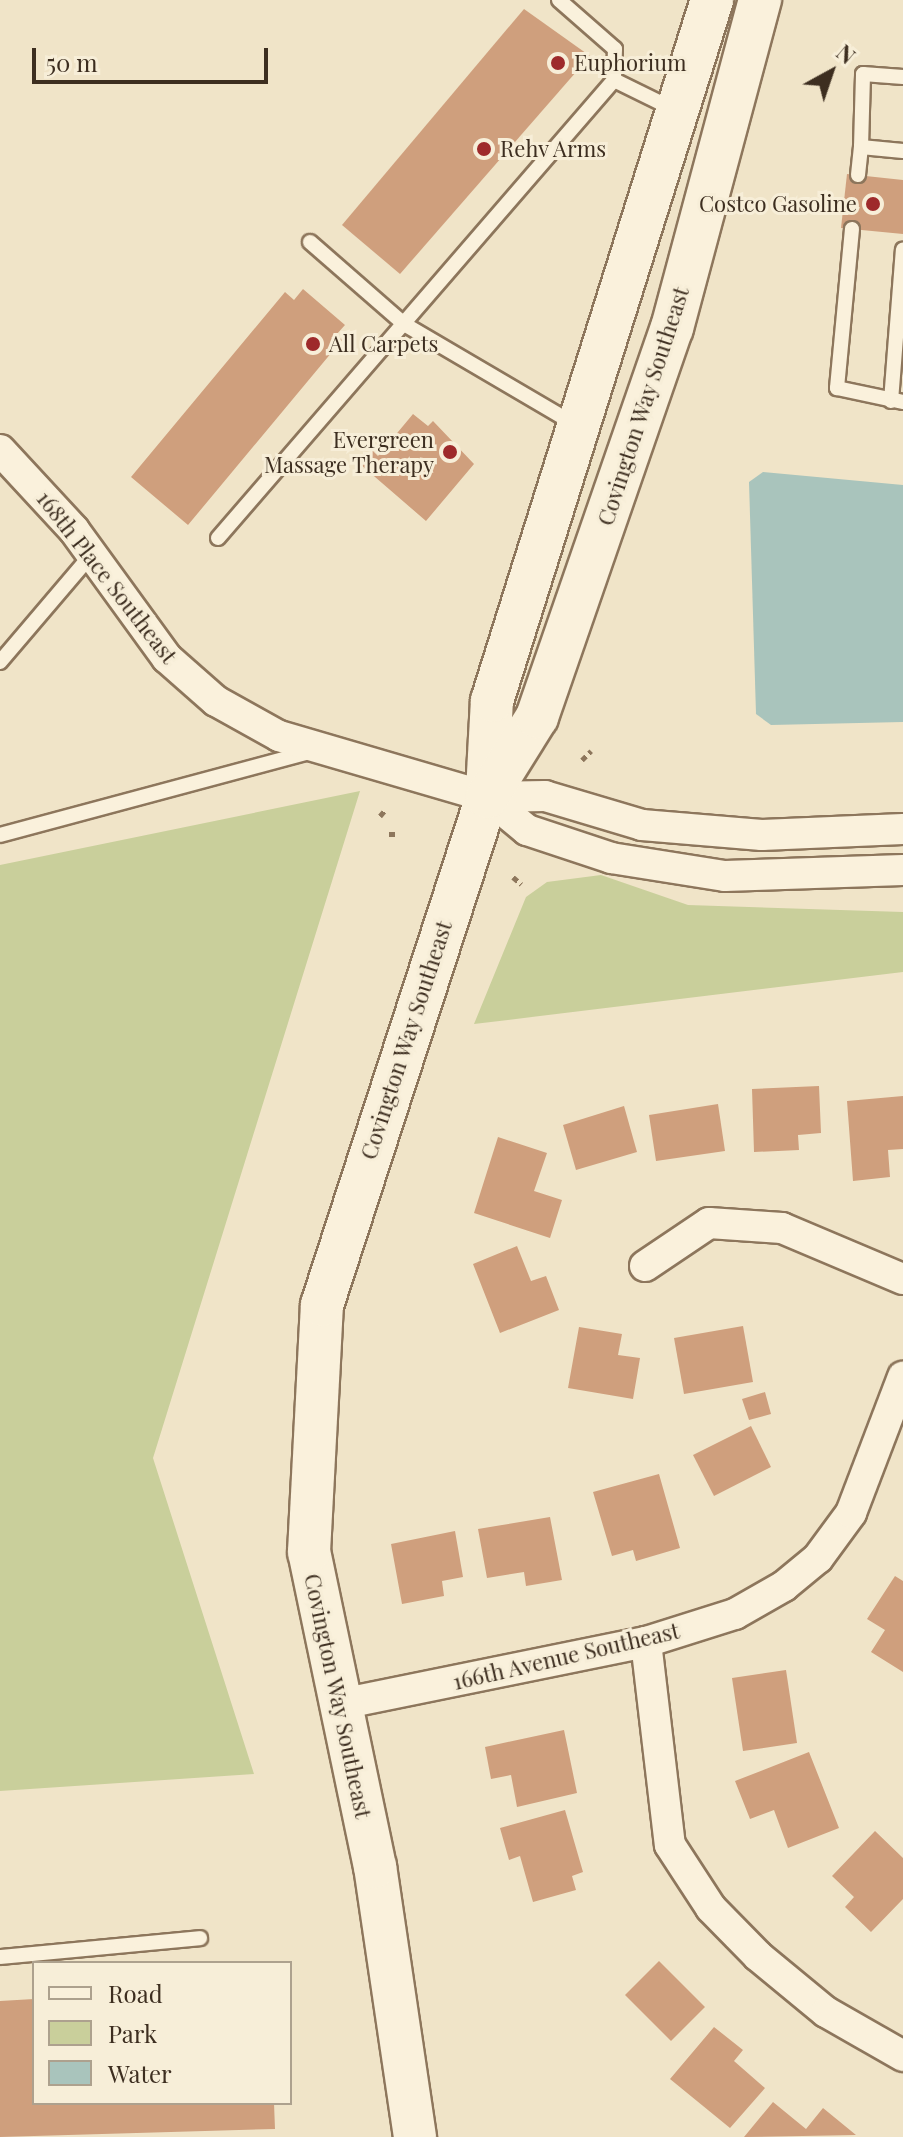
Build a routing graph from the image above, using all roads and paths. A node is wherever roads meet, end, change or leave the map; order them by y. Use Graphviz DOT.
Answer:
graph roads {
  1 [pos="559,0"];
  2 [pos="712,0"];
  3 [pos="760,0"];
  4 [pos="903,77"];
  5 [pos="614,80"];
  6 [pos="677,112"];
  7 [pos="861,147"];
  8 [pos="903,151"];
  9 [pos="858,175"];
  10 [pos="852,229"];
  11 [pos="310,242"];
  12 [pos="903,249"];
  13 [pos="404,324"];
  14 [pos="672,328"];
  15 [pos="897,402"];
  16 [pos="578,426"];
  17 [pos="0,450"];
  18 [pos="218,538"];
  19 [pos="92,554"];
  20 [pos="0,662"];
  21 [pos="322,749"];
  22 [pos="591,751"];
  23 [pos="582,760"];
  24 [pos="487,797"];
  25 [pos="386,809"];
  26 [pos="380,816"];
  27 [pos="903,829"];
  28 [pos="389,834"];
  29 [pos="398,834"];
  30 [pos="0,835"];
  31 [pos="903,870"];
  32 [pos="513,877"];
  33 [pos="521,884"];
  34 [pos="645,1266"];
  35 [pos="903,1279"];
  36 [pos="903,1377"];
  37 [pos="646,1642"];
  38 [pos="336,1705"];
  39 [pos="200,1938"];
  40 [pos="0,1957"];
  41 [pos="903,2056"];
  42 [pos="415,2137"];
  1 -- 5 [label="lane"];
  2 -- 6 [label="street, Covington Way Southeast"];
  3 -- 14 [label="street, Covington Way Southeast"];
  4 -- 7 [label="lane"];
  5 -- 6 [label="lane"];
  5 -- 13 [label="lane"];
  6 -- 14 [label="street"];
  6 -- 16 [label="street, Covington Way Southeast"];
  7 -- 8 [label="lane"];
  7 -- 9 [label="lane"];
  10 -- 15 [label="lane"];
  11 -- 13 [label="lane"];
  12 -- 15 [label="lane"];
  13 -- 16 [label="lane"];
  13 -- 18 [label="lane"];
  14 -- 24 [label="street, Covington Way Southeast"];
  16 -- 24 [label="street, Covington Way Southeast"];
  17 -- 19 [label="street, 168th Place Southeast"];
  19 -- 20 [label="lane"];
  19 -- 21 [label="street, 168th Place Southeast"];
  21 -- 24 [label="street, 168th Place Southeast"];
  21 -- 30 [label="lane"];
  22 -- 23 [label="path"];
  24 -- 27 [label="street, 168th Place Southeast"];
  24 -- 31 [label="street, 168th Place Southeast"];
  24 -- 38 [label="street, Covington Way Southeast"];
  25 -- 26 [label="path"];
  28 -- 29 [label="path"];
  32 -- 33 [label="path"];
  34 -- 35 [label="street"];
  36 -- 37 [label="street, 166th Avenue Southeast"];
  37 -- 38 [label="street, 166th Avenue Southeast"];
  37 -- 41 [label="street"];
  38 -- 42 [label="street, Covington Way Southeast"];
  39 -- 40 [label="lane"];
}
